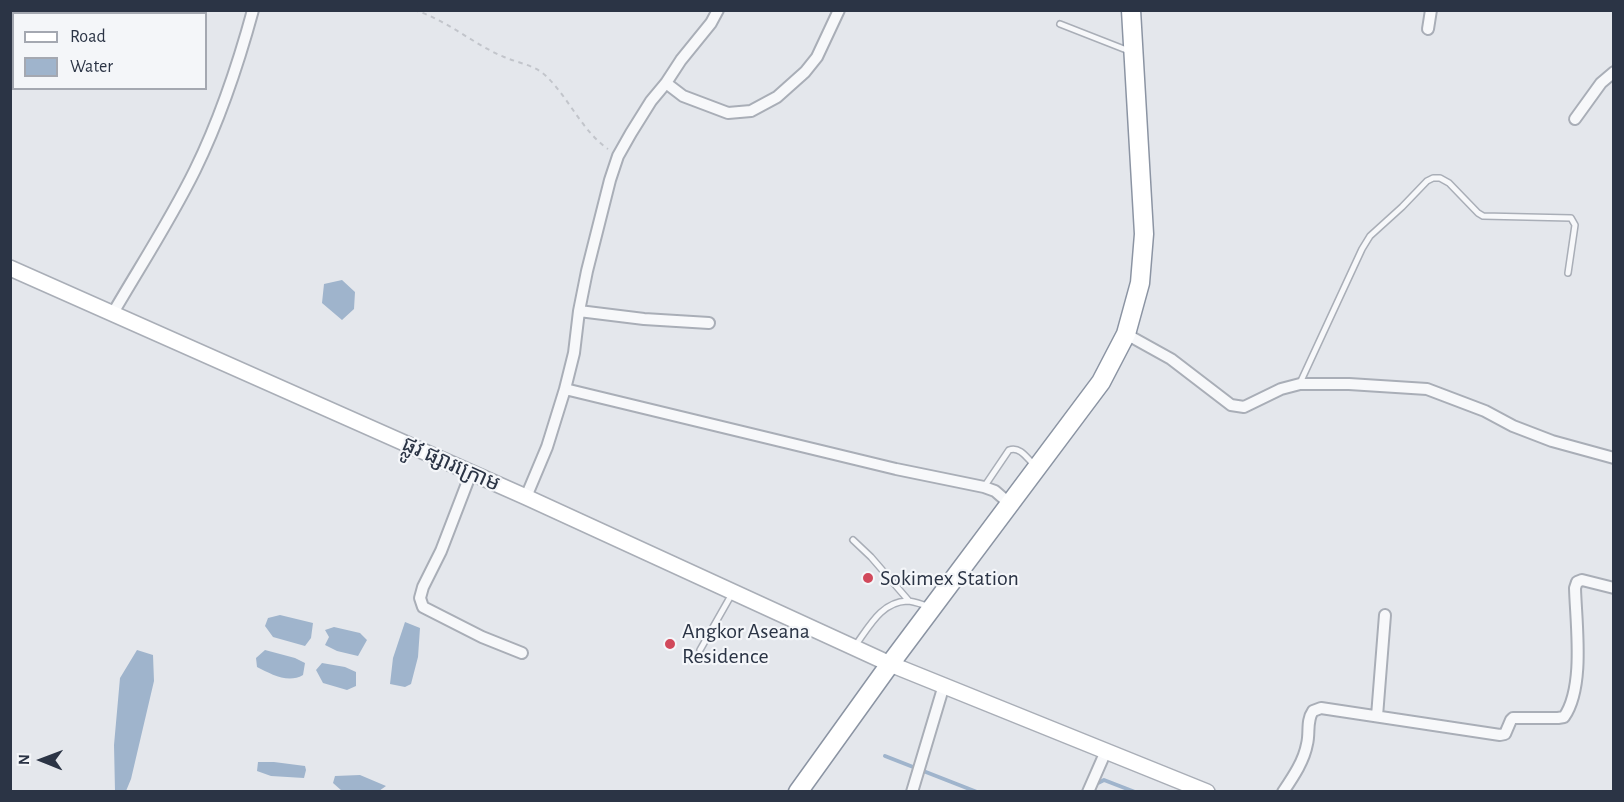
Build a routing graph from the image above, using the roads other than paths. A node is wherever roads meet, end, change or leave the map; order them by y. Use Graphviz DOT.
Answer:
graph roads {
  1 [pos="253,10"];
  2 [pos="718,10"];
  3 [pos="839,10"];
  4 [pos="1131,10"];
  5 [pos="1431,10"];
  6 [pos="1060,24"];
  7 [pos="1428,29"];
  8 [pos="1133,52"];
  9 [pos="1614,72"];
  10 [pos="666,83"];
  11 [pos="1575,119"];
  12 [pos="10,268"];
  13 [pos="1568,273"];
  14 [pos="579,310"];
  15 [pos="113,313"];
  16 [pos="709,323"];
  17 [pos="1126,334"];
  18 [pos="1300,384"];
  19 [pos="565,389"];
  20 [pos="1614,458"];
  21 [pos="1037,468"];
  22 [pos="471,473"];
  23 [pos="984,487"];
  24 [pos="526,497"];
  25 [pos="1010,504"];
  26 [pos="853,540"];
  27 [pos="1614,588"];
  28 [pos="734,591"];
  29 [pos="909,601"];
  30 [pos="934,608"];
  31 [pos="1385,615"];
  32 [pos="854,647"];
  33 [pos="700,650"];
  34 [pos="522,653"];
  35 [pos="890,664"];
  36 [pos="944,685"];
  37 [pos="1377,716"];
  38 [pos="1106,751"];
  39 [pos="1090,787"];
  40 [pos="798,792"];
  41 [pos="912,792"];
  42 [pos="1208,792"];
  43 [pos="1282,792"];
  1 -- 15 [label="street"];
  2 -- 10 [label="street"];
  3 -- 10 [label="street"];
  4 -- 8 [label="highway"];
  5 -- 7 [label="street"];
  6 -- 8 [label="lane"];
  8 -- 17 [label="highway"];
  9 -- 11 [label="street"];
  10 -- 14 [label="street"];
  12 -- 15 [label="main road, ផ្លូវ ផ្សារក្រោម"];
  13 -- 18 [label="lane"];
  14 -- 16 [label="street"];
  14 -- 19 [label="street"];
  15 -- 22 [label="main road, ផ្លូវ ផ្សារក្រោម"];
  17 -- 18 [label="street"];
  17 -- 21 [label="highway"];
  18 -- 20 [label="street"];
  19 -- 23 [label="street"];
  19 -- 24 [label="street"];
  21 -- 23 [label="lane"];
  21 -- 25 [label="highway"];
  22 -- 24 [label="main road, ផ្លូវ ផ្សារក្រោម"];
  22 -- 34 [label="street"];
  23 -- 25 [label="street"];
  24 -- 28 [label="main road, ផ្លូវ ផ្សារក្រោម"];
  25 -- 30 [label="highway"];
  26 -- 29 [label="lane"];
  27 -- 37 [label="street"];
  28 -- 32 [label="main road, ផ្លូវ ផ្សារក្រោម"];
  28 -- 33 [label="lane"];
  29 -- 30 [label="lane"];
  29 -- 32 [label="lane"];
  30 -- 35 [label="highway"];
  31 -- 37 [label="street"];
  32 -- 35 [label="main road, ផ្លូវ ផ្សារក្រោម"];
  35 -- 36 [label="main road, ផ្លូវ ផ្សារក្រោម"];
  35 -- 40 [label="highway"];
  36 -- 38 [label="main road, ផ្លូវ ផ្សារក្រោម"];
  36 -- 41 [label="street"];
  37 -- 43 [label="street"];
  38 -- 39 [label="street"];
  38 -- 42 [label="main road, ផ្លូវ ផ្សារក្រោម"];
}
